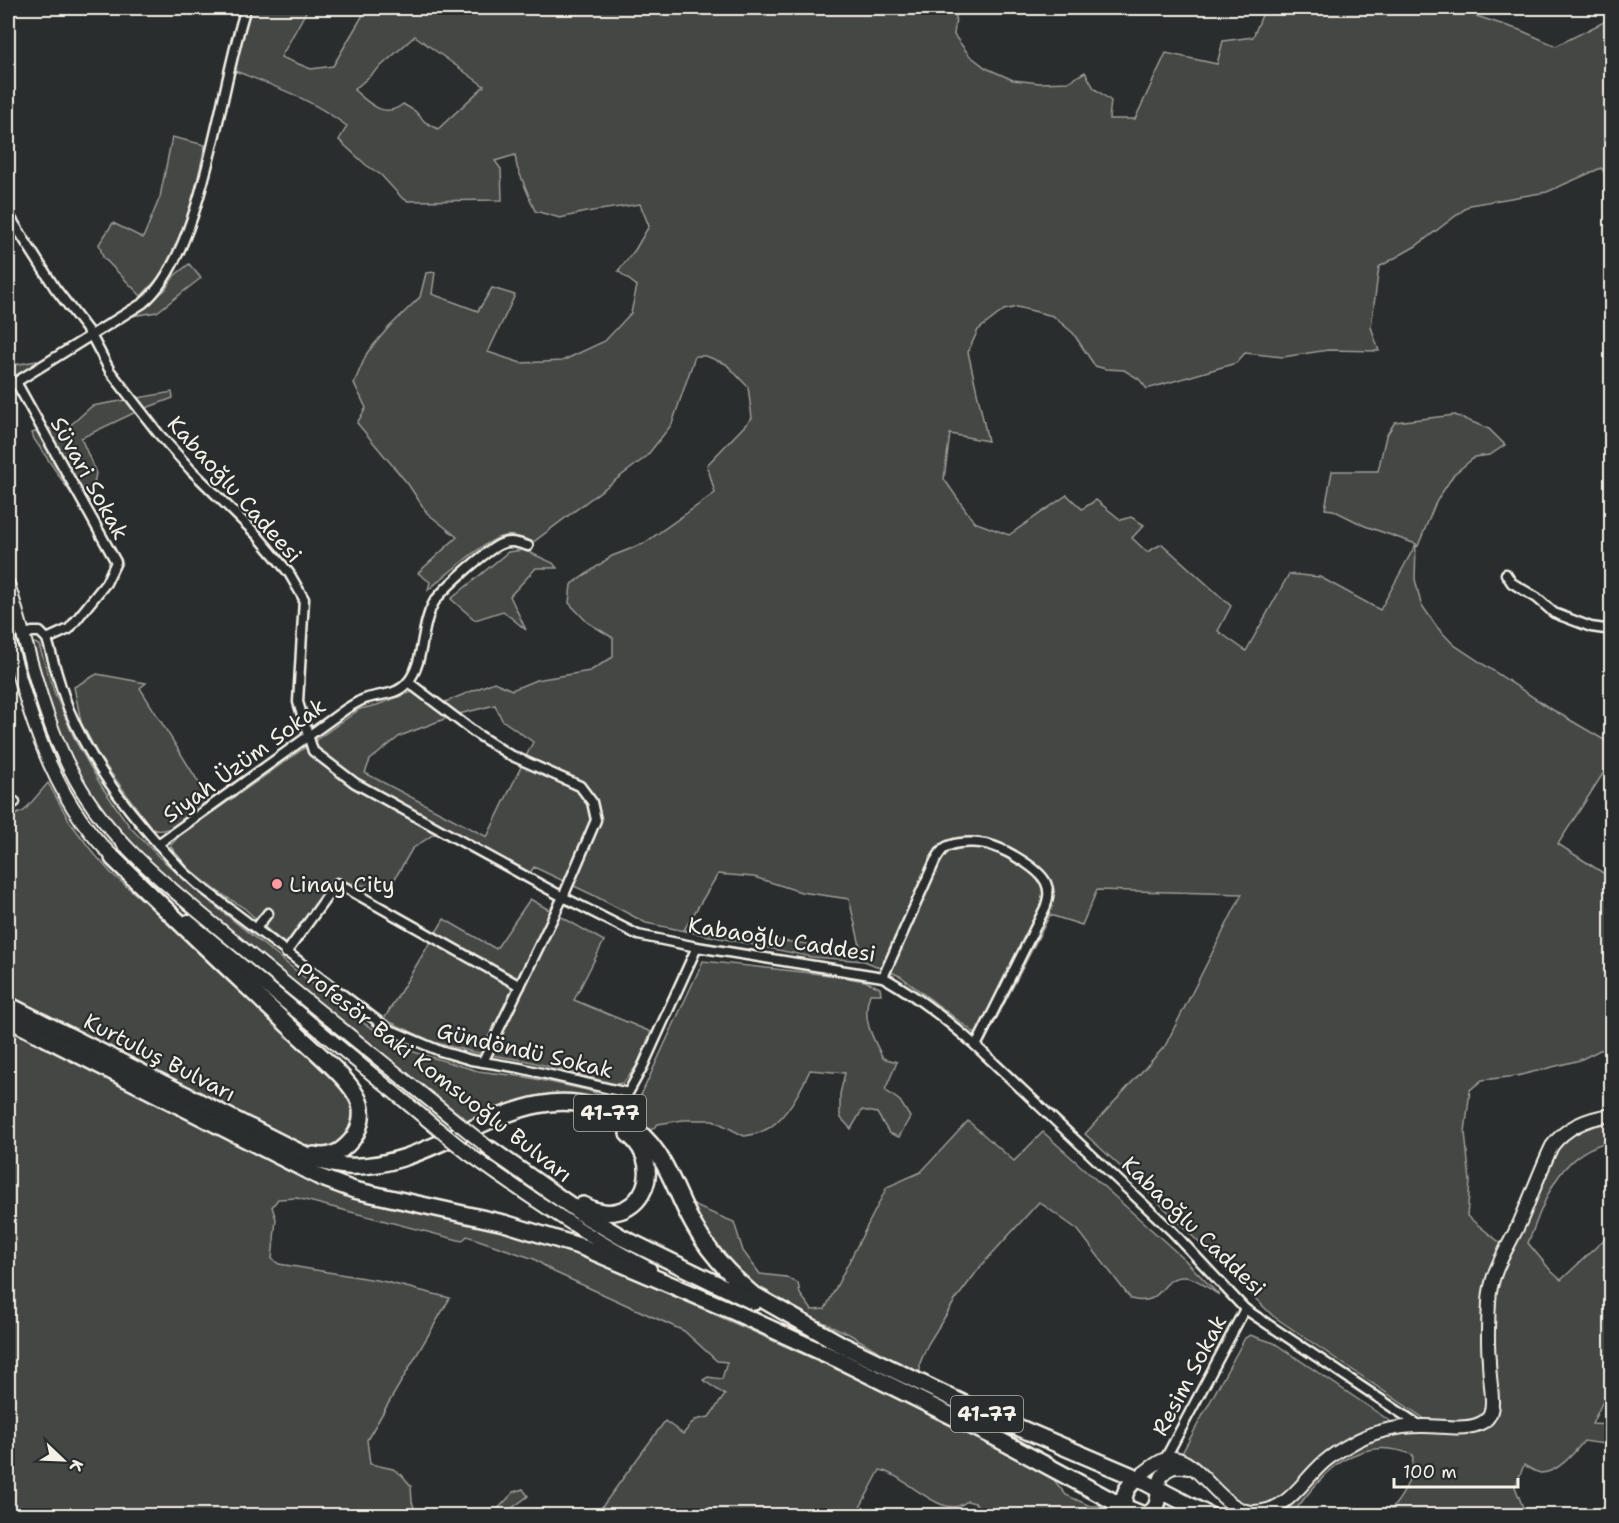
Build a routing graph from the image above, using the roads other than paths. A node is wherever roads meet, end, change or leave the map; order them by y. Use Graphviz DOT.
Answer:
graph roads {
  1 [pos="246,8"];
  2 [pos="8,214"];
  3 [pos="91,336"];
  4 [pos="16,382"];
  5 [pos="8,387"];
  6 [pos="528,546"];
  7 [pos="1506,574"];
  8 [pos="8,584"];
  9 [pos="1611,630"];
  10 [pos="22,636"];
  11 [pos="8,637"];
  12 [pos="47,639"];
  13 [pos="408,682"];
  14 [pos="308,736"];
  15 [pos="158,844"];
  16 [pos="113,858"];
  17 [pos="564,897"];
  18 [pos="268,913"];
  19 [pos="257,927"];
  20 [pos="697,947"];
  21 [pos="286,953"];
  22 [pos="883,977"];
  23 [pos="520,986"];
  24 [pos="8,1005"];
  25 [pos="8,1019"];
  26 [pos="976,1046"];
  27 [pos="483,1062"];
  28 [pos="1611,1115"];
  29 [pos="490,1149"];
  30 [pos="288,1154"];
  31 [pos="1245,1309"];
  32 [pos="730,1310"];
  33 [pos="839,1344"];
  34 [pos="1419,1425"];
  35 [pos="1165,1459"];
  36 [pos="1198,1472"];
  37 [pos="1137,1478"];
  38 [pos="1159,1488"];
  39 [pos="1124,1511"];
  40 [pos="1210,1515"];
  1 -- 3 [label="street"];
  2 -- 3 [label="street"];
  3 -- 4 [label="street"];
  3 -- 14 [label="street, Kabaoğlu Cadeesi"];
  4 -- 5 [label="street"];
  4 -- 12 [label="street, Süvari Sokak"];
  6 -- 13 [label="street"];
  7 -- 9 [label="street"];
  8 -- 10 [label="main road, Profesör Baki Komsuoğlu Bulvarı"];
  10 -- 12 [label="street"];
  10 -- 29 [label="main road, Profesör Baki Komsuoğlu Bulvarı, bridge"];
  11 -- 16 [label="main road, Profesör Baki Komsuoğlu Bulvarı"];
  12 -- 15 [label="street, Siyah Üzüm Sokak"];
  13 -- 14 [label="street, Siyah Üzüm Sokak"];
  13 -- 17 [label="street"];
  14 -- 15 [label="street, Siyah Üzüm Sokak"];
  14 -- 17 [label="street, Kabaoğlu Cadeesi"];
  15 -- 19 [label="street, Gündöndü Sokak"];
  16 -- 30 [label="highway"];
  16 -- 32 [label="main road, Profesör Baki Komsuoğlu Bulvarı, bridge"];
  17 -- 20 [label="street, Kabaoğlu Caddesi"];
  17 -- 23 [label="street"];
  18 -- 19 [label="street"];
  19 -- 21 [label="street, Gündöndü Sokak"];
  20 -- 22 [label="street, Kabaoğlu Caddesi"];
  20 -- 27 [label="street, Gündöndü Sokak"];
  21 -- 23 [label="street"];
  21 -- 27 [label="street, Gündöndü Sokak"];
  22 -- 26 [label="street, Kabaoğlu Caddesi"];
  22 -- 26 [label="street"];
  23 -- 27 [label="street"];
  24 -- 30 [label="highway, Kurtuluş Bulvarı / 41-77"];
  25 -- 30 [label="highway, Kurtuluş Bulvarı / 41-77"];
  26 -- 31 [label="street, Kabaoğlu Caddesi"];
  28 -- 34 [label="main road"];
  29 -- 30 [label="highway"];
  29 -- 33 [label="highway, Profesör Baki Komsuoğlu Bulvarı"];
  30 -- 32 [label="highway, 41-77"];
  30 -- 33 [label="highway, 41-77"];
  31 -- 34 [label="street, Kabaoğlu Caddesi"];
  31 -- 35 [label="street, Resim Sokak"];
  32 -- 39 [label="highway, Profesör Baki Komsuoğlu Bulvarı / 41-77"];
  33 -- 37 [label="highway, Profesör Baki Komsuoğlu Bulvarı / 41-77"];
  34 -- 36 [label="main road"];
  35 -- 36 [label="main road"];
  35 -- 37 [label="main road"];
  36 -- 38 [label="main road"];
  37 -- 38 [label="highway"];
  37 -- 39 [label="highway"];
  38 -- 39 [label="highway"];
  38 -- 40 [label="highway"];
}
